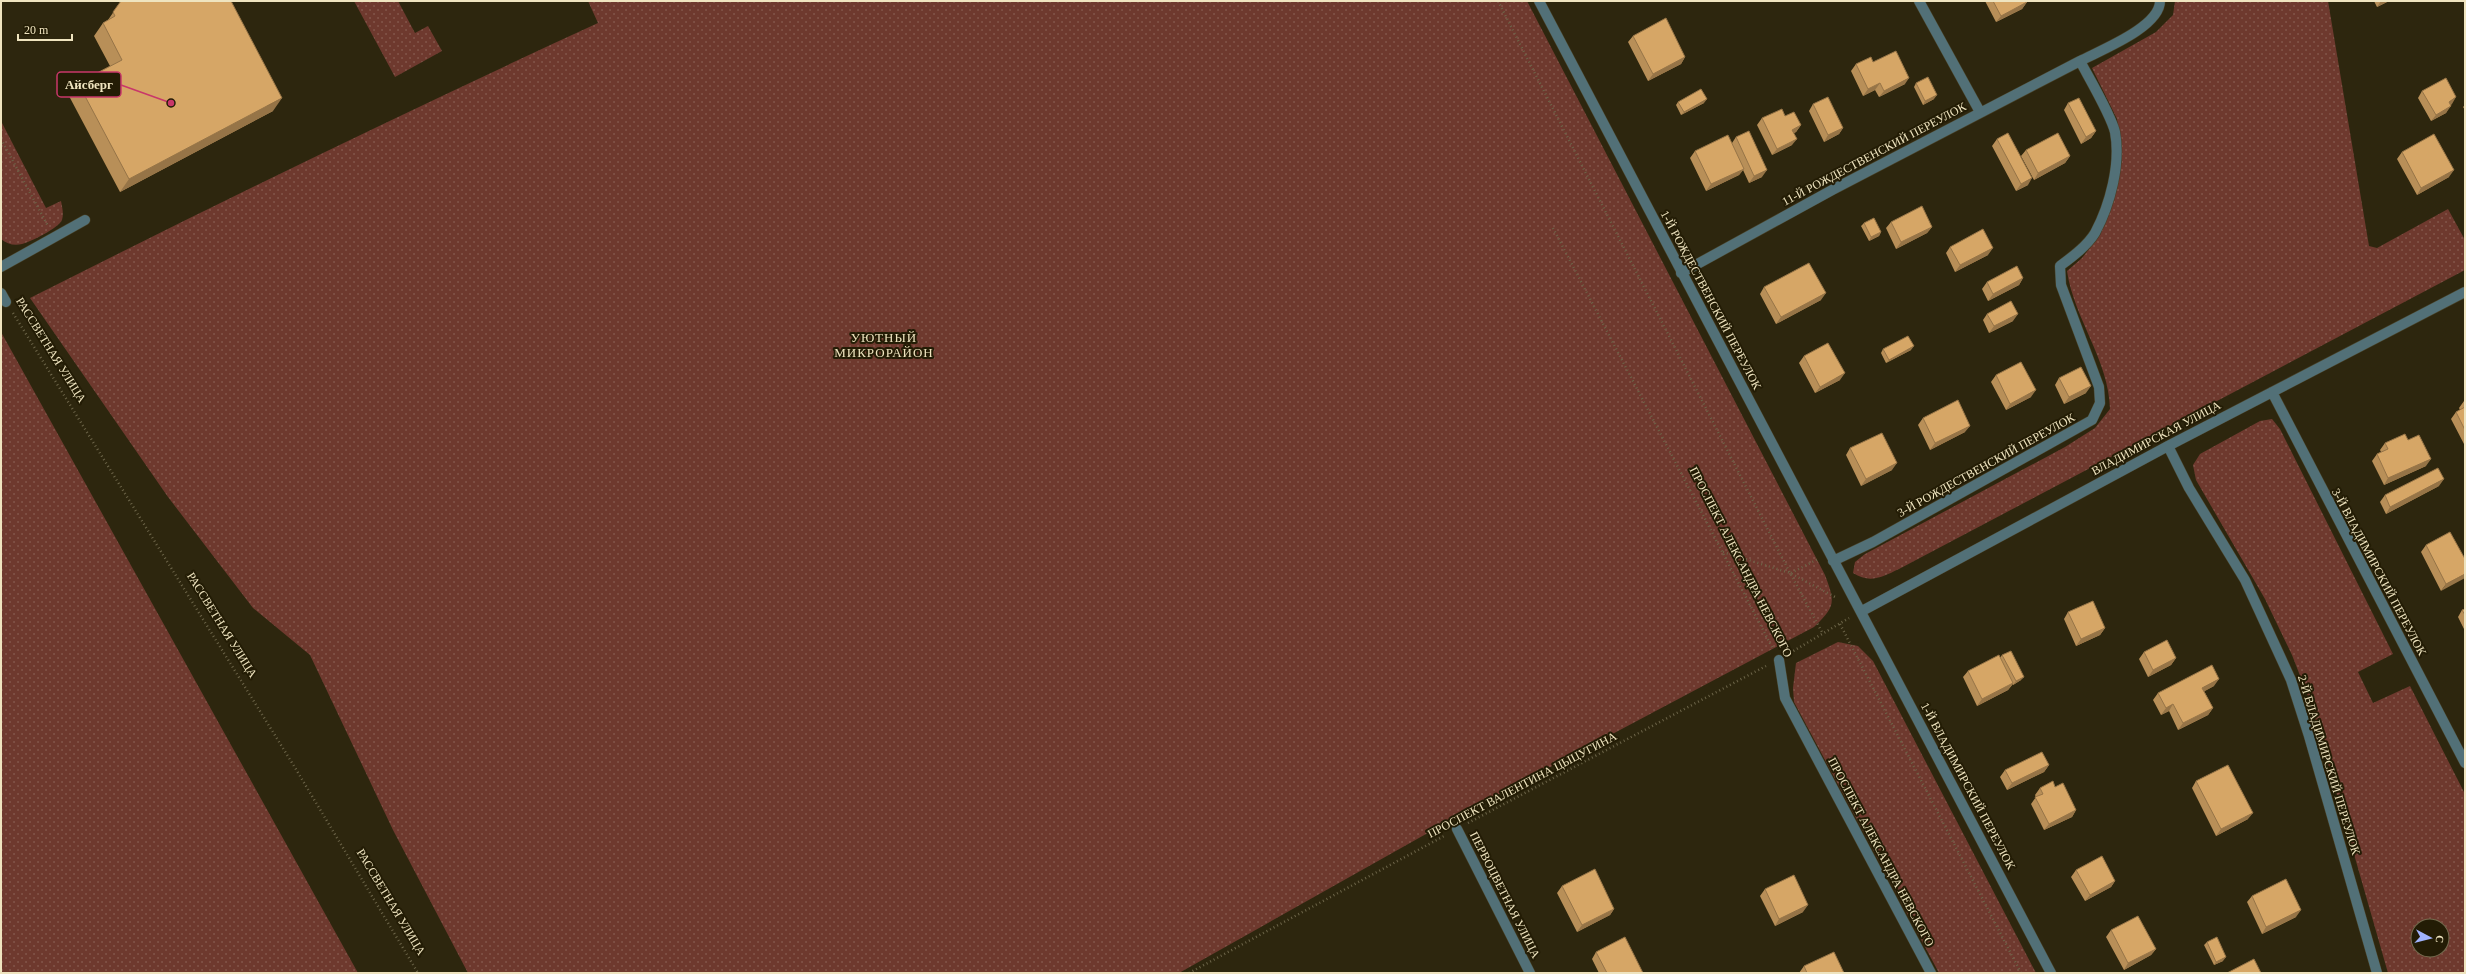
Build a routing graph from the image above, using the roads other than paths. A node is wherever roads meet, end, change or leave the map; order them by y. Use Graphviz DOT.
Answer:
graph roads {
  1 [pos="1539,1"];
  2 [pos="1919,1"];
  3 [pos="2160,1"];
  4 [pos="2080,61"];
  5 [pos="1980,112"];
  6 [pos="85,220"];
  7 [pos="1,267"];
  8 [pos="1681,273"];
  9 [pos="1,292"];
  10 [pos="2465,292"];
  11 [pos="6,302"];
  12 [pos="2272,392"];
  13 [pos="2168,446"];
  14 [pos="1833,561"];
  15 [pos="1862,611"];
  16 [pos="1779,660"];
  17 [pos="2465,763"];
  18 [pos="1457,829"];
  19 [pos="1530,973"];
  20 [pos="1931,973"];
  21 [pos="2051,973"];
  22 [pos="2377,973"];
  1 -- 8 [label="street, 1-Й РОЖДЕСТВЕНСКИЙ ПЕРЕУЛОК"];
  2 -- 5 [label="street"];
  3 -- 4 [label="street"];
  4 -- 5 [label="street, 11-Й РОЖДЕСТВЕНСКИЙ ПЕРЕУЛОК"];
  4 -- 14 [label="street, 3-Й РОЖДЕСТВЕНСКИЙ ПЕРЕУЛОК"];
  5 -- 8 [label="street, 11-Й РОЖДЕСТВЕНСКИЙ ПЕРЕУЛОК"];
  6 -- 7 [label="street"];
  8 -- 14 [label="street, 1-Й РОЖДЕСТВЕНСКИЙ ПЕРЕУЛОК"];
  9 -- 11 [label="street, РАССВЕТНАЯ УЛИЦА"];
  10 -- 12 [label="street, ВЛАДИМИРСКАЯ УЛИЦА"];
  12 -- 13 [label="street, ВЛАДИМИРСКАЯ УЛИЦА"];
  12 -- 17 [label="street, 3-Й ВЛАДИМИРСКИЙ ПЕРЕУЛОК"];
  13 -- 15 [label="street, ВЛАДИМИРСКАЯ УЛИЦА"];
  13 -- 22 [label="street, 2-Й ВЛАДИМИРСКИЙ ПЕРЕУЛОК"];
  14 -- 15 [label="street, 1-Й РОЖДЕСТВЕНСКИЙ ПЕРЕУЛОК"];
  15 -- 21 [label="street, 1-Й ВЛАДИМИРСКИЙ ПЕРЕУЛОК"];
  16 -- 20 [label="street, ПРОСПЕКТ АЛЕКСАНДРА НЕВСКОГО"];
  18 -- 19 [label="street, ПЕРВОЦВЕТНАЯ УЛИЦА"];
}
